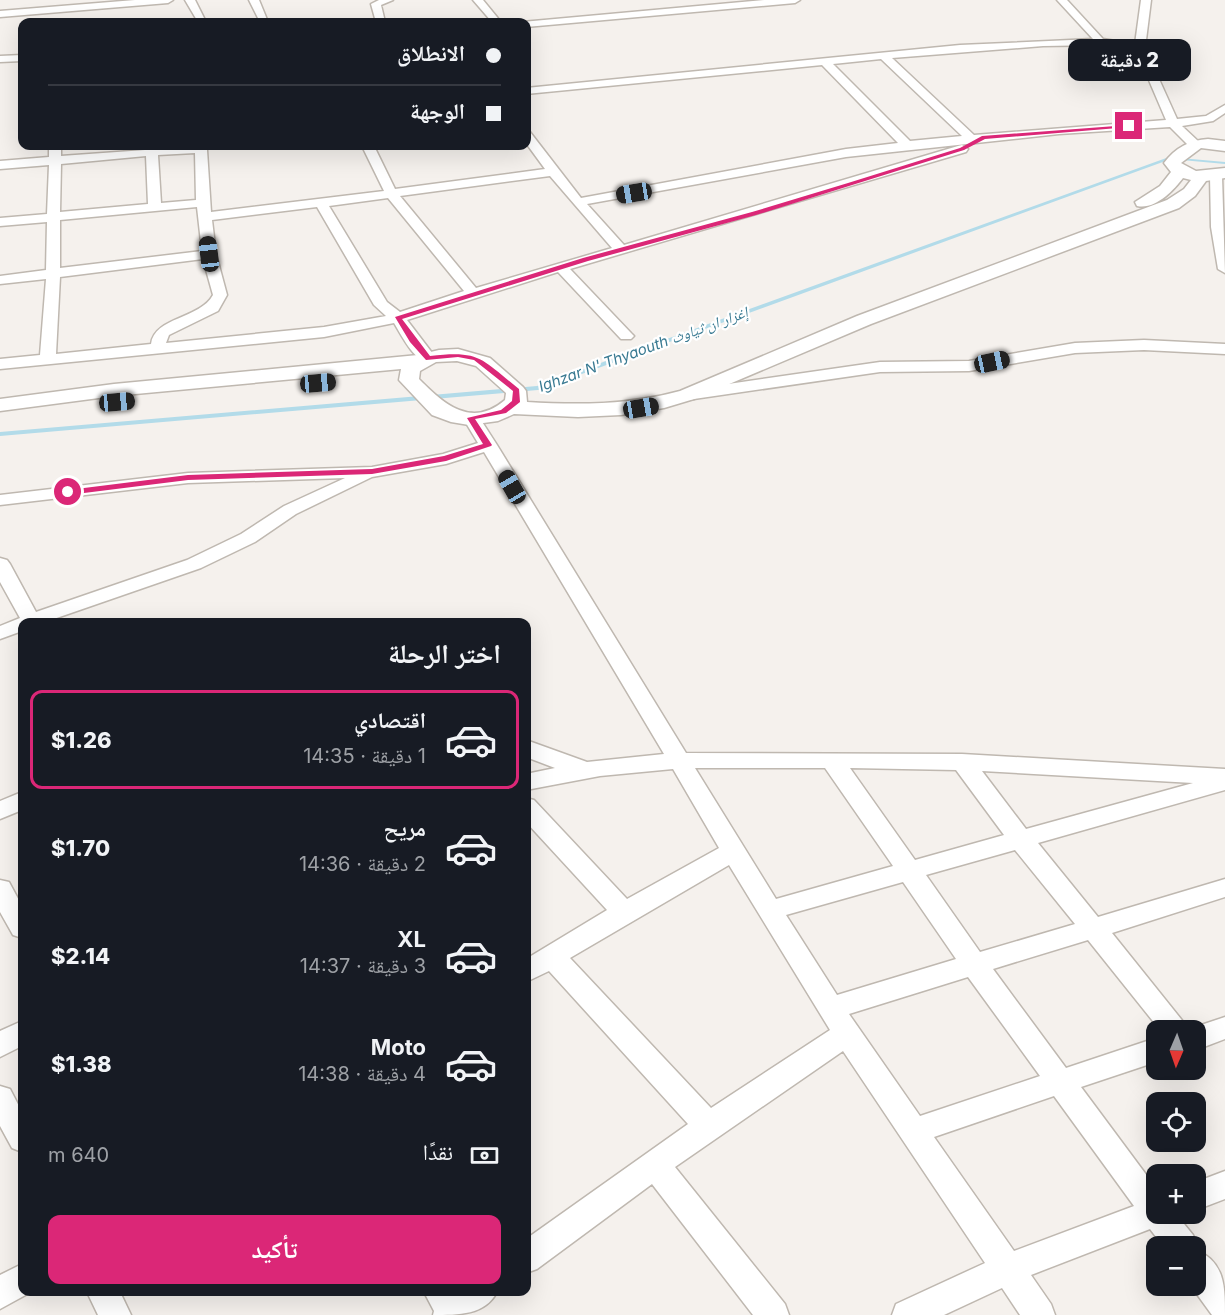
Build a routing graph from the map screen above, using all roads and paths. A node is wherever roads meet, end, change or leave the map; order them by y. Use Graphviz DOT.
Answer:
graph roads {
  1 [pos="27,0"];
  2 [pos="168,0"];
  3 [pos="190,0"];
  4 [pos="255,0"];
  5 [pos="388,0"];
  6 [pos="478,0"];
  7 [pos="795,0"];
  8 [pos="1062,0"];
  9 [pos="1146,0"];
  10 [pos="108,6"];
  11 [pos="32,12"];
  12 [pos="0,15"];
  13 [pos="34,18"];
  14 [pos="200,18"];
  15 [pos="259,18"];
  16 [pos="380,18"];
  17 [pos="494,18"];
  18 [pos="531,24"];
  19 [pos="1105,42"];
  20 [pos="1140,48"];
  21 [pos="884,56"];
  22 [pos="18,58"];
  23 [pos="0,59"];
  24 [pos="824,62"];
  25 [pos="531,91"];
  26 [pos="1225,108"];
  27 [pos="1173,123"];
  28 [pos="977,138"];
  29 [pos="531,141"];
  30 [pos="907,145"];
  31 [pos="1191,146"];
  32 [pos="1225,146"];
  33 [pos="370,150"];
  34 [pos="152,152"];
  35 [pos="56,153"];
  36 [pos="0,165"];
  37 [pos="1176,167"];
  38 [pos="553,172"];
  39 [pos="1217,175"];
  40 [pos="391,194"];
  41 [pos="578,202"];
  42 [pos="203,203"];
  43 [pos="321,203"];
  44 [pos="155,207"];
  45 [pos="55,216"];
  46 [pos="204,217"];
  47 [pos="0,222"];
  48 [pos="1221,227"];
  49 [pos="621,250"];
  50 [pos="209,254"];
  51 [pos="561,267"];
  52 [pos="1225,269"];
  53 [pos="53,273"];
  54 [pos="0,279"];
  55 [pos="473,293"];
  56 [pos="398,318"];
  57 [pos="626,336"];
  58 [pos="158,348"];
  59 [pos="1225,349"];
  60 [pos="48,358"];
  61 [pos="0,364"];
  62 [pos="419,365"];
  63 [pos="687,395"];
  64 [pos="514,402"];
  65 [pos="0,405"];
  66 [pos="0,418"];
  67 [pos="471,418"];
  68 [pos="488,445"];
  69 [pos="372,472"];
  70 [pos="0,500"];
  71 [pos="0,564"];
  72 [pos="26,618"];
  73 [pos="42,618"];
  74 [pos="18,627"];
  75 [pos="0,633"];
  76 [pos="531,750"];
  77 [pos="678,760"];
  78 [pos="832,760"];
  79 [pos="962,762"];
  80 [pos="586,770"];
  81 [pos="1225,777"];
  82 [pos="531,781"];
  83 [pos="1225,782"];
  84 [pos="18,802"];
  85 [pos="0,811"];
  86 [pos="531,811"];
  87 [pos="1022,840"];
  88 [pos="733,851"];
  89 [pos="910,873"];
  90 [pos="1225,888"];
  91 [pos="0,889"];
  92 [pos="770,910"];
  93 [pos="624,912"];
  94 [pos="18,921"];
  95 [pos="1093,928"];
  96 [pos="552,956"];
  97 [pos="974,963"];
  98 [pos="531,969"];
  99 [pos="832,1008"];
  100 [pos="1168,1020"];
  101 [pos="1225,1028"];
  102 [pos="847,1034"];
  103 [pos="18,1035"];
  104 [pos="1206,1035"];
  105 [pos="0,1045"];
  106 [pos="1146,1053"];
  107 [pos="1060,1081"];
  108 [pos="0,1098"];
  109 [pos="708,1126"];
  110 [pos="913,1131"];
  111 [pos="18,1132"];
  112 [pos="655,1165"];
  113 [pos="1225,1185"];
  114 [pos="1206,1192"];
  115 [pos="1146,1197"];
  116 [pos="1146,1216"];
  117 [pos="531,1254"];
  118 [pos="1008,1269"];
  119 [pos="1206,1279"];
  120 [pos="18,1282"];
  121 [pos="0,1293"];
  122 [pos="105,1296"];
  123 [pos="473,1296"];
  124 [pos="1225,1306"];
  125 [pos="450,1308"];
  126 [pos="114,1315"];
  127 [pos="773,1315"];
  128 [pos="908,1315"];
  129 [pos="1039,1315"];
  1 -- 11 [label="street"];
  2 -- 10 [label="street"];
  3 -- 14 [label="street"];
  4 -- 15 [label="street"];
  5 -- 16 [label="street"];
  6 -- 17 [label="street"];
  7 -- 18 [label="street"];
  8 -- 19 [label="street"];
  9 -- 20 [label="street"];
  10 -- 11 [label="street"];
  11 -- 12 [label="street"];
  11 -- 13 [label="street"];
  19 -- 20 [label="street"];
  19 -- 21 [label="street"];
  20 -- 27 [label="street"];
  21 -- 24 [label="street"];
  21 -- 28 [label="street"];
  22 -- 23 [label="street"];
  24 -- 25 [label="street"];
  24 -- 30 [label="street"];
  26 -- 27 [label="street"];
  27 -- 28 [label="street"];
  27 -- 31 [label="street"];
  28 -- 30 [label="street"];
  28 -- 49 [label="street"];
  29 -- 38 [label="street"];
  30 -- 41 [label="street"];
  31 -- 32 [label="street"];
  31 -- 37 [label="street"];
  33 -- 40 [label="street"];
  34 -- 35 [label="street"];
  34 -- 42 [label="street"];
  34 -- 44 [label="street"];
  35 -- 36 [label="street"];
  35 -- 45 [label="street"];
  37 -- 39 [label="street"];
  37 -- 64 [label="street"];
  38 -- 40 [label="street"];
  38 -- 41 [label="street"];
  39 -- 48 [label="street"];
  39 -- 63 [label="street"];
  40 -- 43 [label="street"];
  40 -- 55 [label="street"];
  41 -- 49 [label="street"];
  42 -- 44 [label="street"];
  42 -- 46 [label="street"];
  43 -- 46 [label="street"];
  43 -- 56 [label="street"];
  44 -- 45 [label="street"];
  45 -- 47 [label="street"];
  45 -- 53 [label="street"];
  46 -- 50 [label="street"];
  48 -- 52 [label="street"];
  49 -- 51 [label="street"];
  50 -- 53 [label="street"];
  50 -- 58 [label="street"];
  51 -- 55 [label="street"];
  51 -- 57 [label="street"];
  53 -- 54 [label="street"];
  53 -- 60 [label="street"];
  55 -- 56 [label="street"];
  56 -- 58 [label="street"];
  56 -- 62 [label="street"];
  58 -- 60 [label="street"];
  59 -- 63 [label="street"];
  60 -- 61 [label="street"];
  62 -- 64 [label="street"];
  62 -- 65 [label="street"];
  62 -- 66 [label="street"];
  62 -- 67 [label="street"];
  63 -- 64 [label="street"];
  64 -- 67 [label="street"];
  67 -- 68 [label="street"];
  68 -- 69 [label="street"];
  68 -- 77 [label="street"];
  69 -- 70 [label="street"];
  69 -- 73 [label="street"];
  71 -- 72 [label="street"];
  74 -- 75 [label="street"];
  76 -- 80 [label="street"];
  77 -- 78 [label="street"];
  77 -- 80 [label="street"];
  77 -- 88 [label="street"];
  78 -- 79 [label="street"];
  78 -- 89 [label="street"];
  79 -- 81 [label="street"];
  79 -- 87 [label="street"];
  80 -- 82 [label="street"];
  83 -- 87 [label="street"];
  84 -- 85 [label="street"];
  86 -- 93 [label="street"];
  87 -- 89 [label="street"];
  87 -- 95 [label="street"];
  88 -- 92 [label="street"];
  88 -- 93 [label="street"];
  89 -- 92 [label="street"];
  89 -- 97 [label="street"];
  90 -- 95 [label="street"];
  91 -- 94 [label="street"];
  92 -- 99 [label="street"];
  93 -- 96 [label="street"];
  95 -- 97 [label="street"];
  95 -- 100 [label="street"];
  96 -- 98 [label="street"];
  96 -- 109 [label="street"];
  97 -- 99 [label="street"];
  97 -- 107 [label="street"];
  99 -- 102 [label="street"];
  101 -- 104 [label="street"];
  102 -- 109 [label="street"];
  102 -- 110 [label="street"];
  103 -- 105 [label="street"];
  106 -- 107 [label="street"];
  107 -- 110 [label="street"];
  107 -- 115 [label="street"];
  108 -- 111 [label="street"];
  109 -- 112 [label="street"];
  110 -- 118 [label="street"];
  112 -- 117 [label="street"];
  112 -- 127 [label="street"];
  113 -- 114 [label="street"];
  116 -- 118 [label="street"];
  118 -- 128 [label="street"];
  118 -- 129 [label="street"];
  119 -- 124 [label="street"];
  120 -- 121 [label="street"];
  122 -- 126 [label="street"];
  123 -- 125 [label="street"];
}
